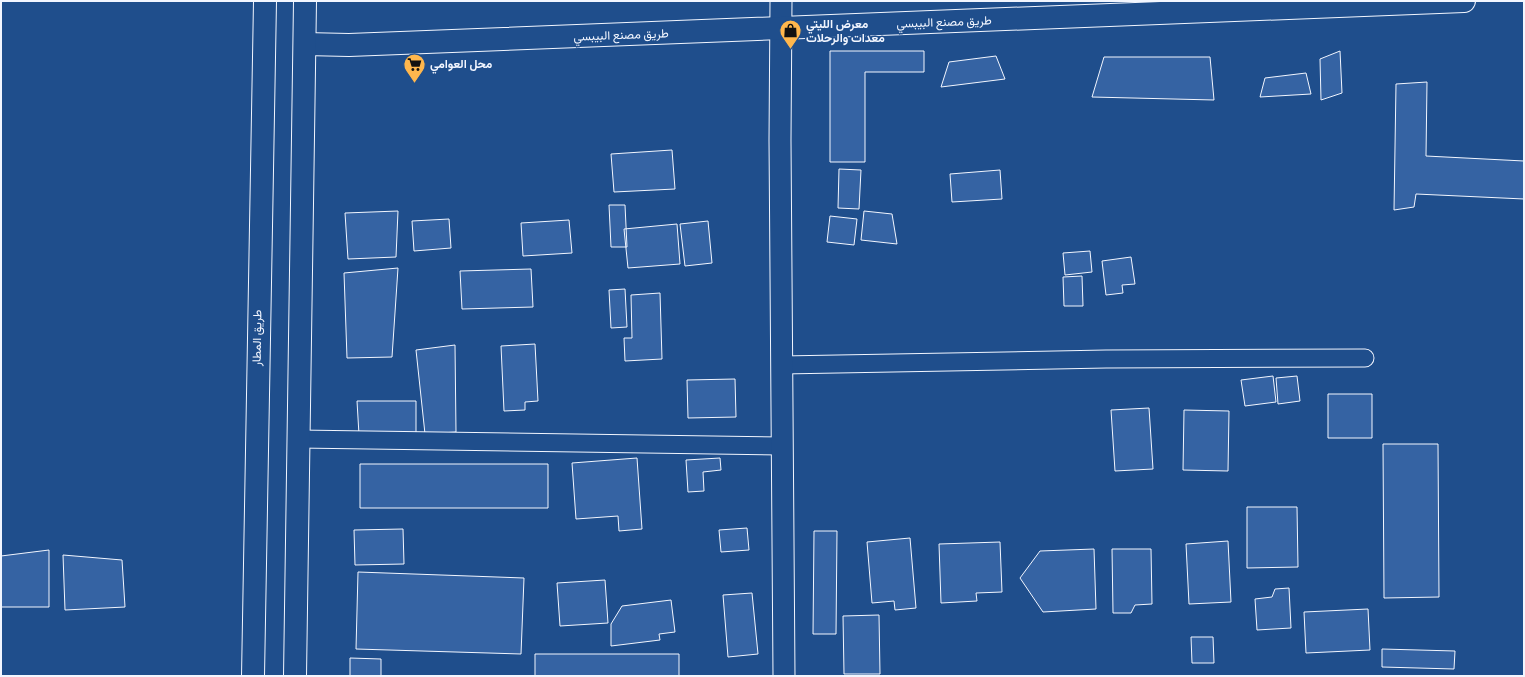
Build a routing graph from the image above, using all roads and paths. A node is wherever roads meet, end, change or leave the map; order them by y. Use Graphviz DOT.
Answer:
graph roads {
  1 [pos="265,1"];
  2 [pos="305,1"];
  3 [pos="781,1"];
  4 [pos="1464,1"];
  5 [pos="781,29"];
  6 [pos="305,44"];
  7 [pos="1364,358"];
  8 [pos="782,365"];
  9 [pos="298,439"];
  10 [pos="782,446"];
  11 [pos="252,676"];
  12 [pos="295,676"];
  13 [pos="784,676"];
  1 -- 11 [label="main road, طريق المطار"];
  2 -- 6 [label="main road"];
  3 -- 5 [label="street"];
  4 -- 5 [label="main road, طريق مصنع البيبسي"];
  5 -- 6 [label="main road, طريق مصنع البيبسي"];
  5 -- 8 [label="street"];
  6 -- 9 [label="main road"];
  7 -- 8 [label="street"];
  8 -- 10 [label="street"];
  9 -- 10 [label="street"];
  9 -- 12 [label="main road"];
  10 -- 13 [label="street"];
}
